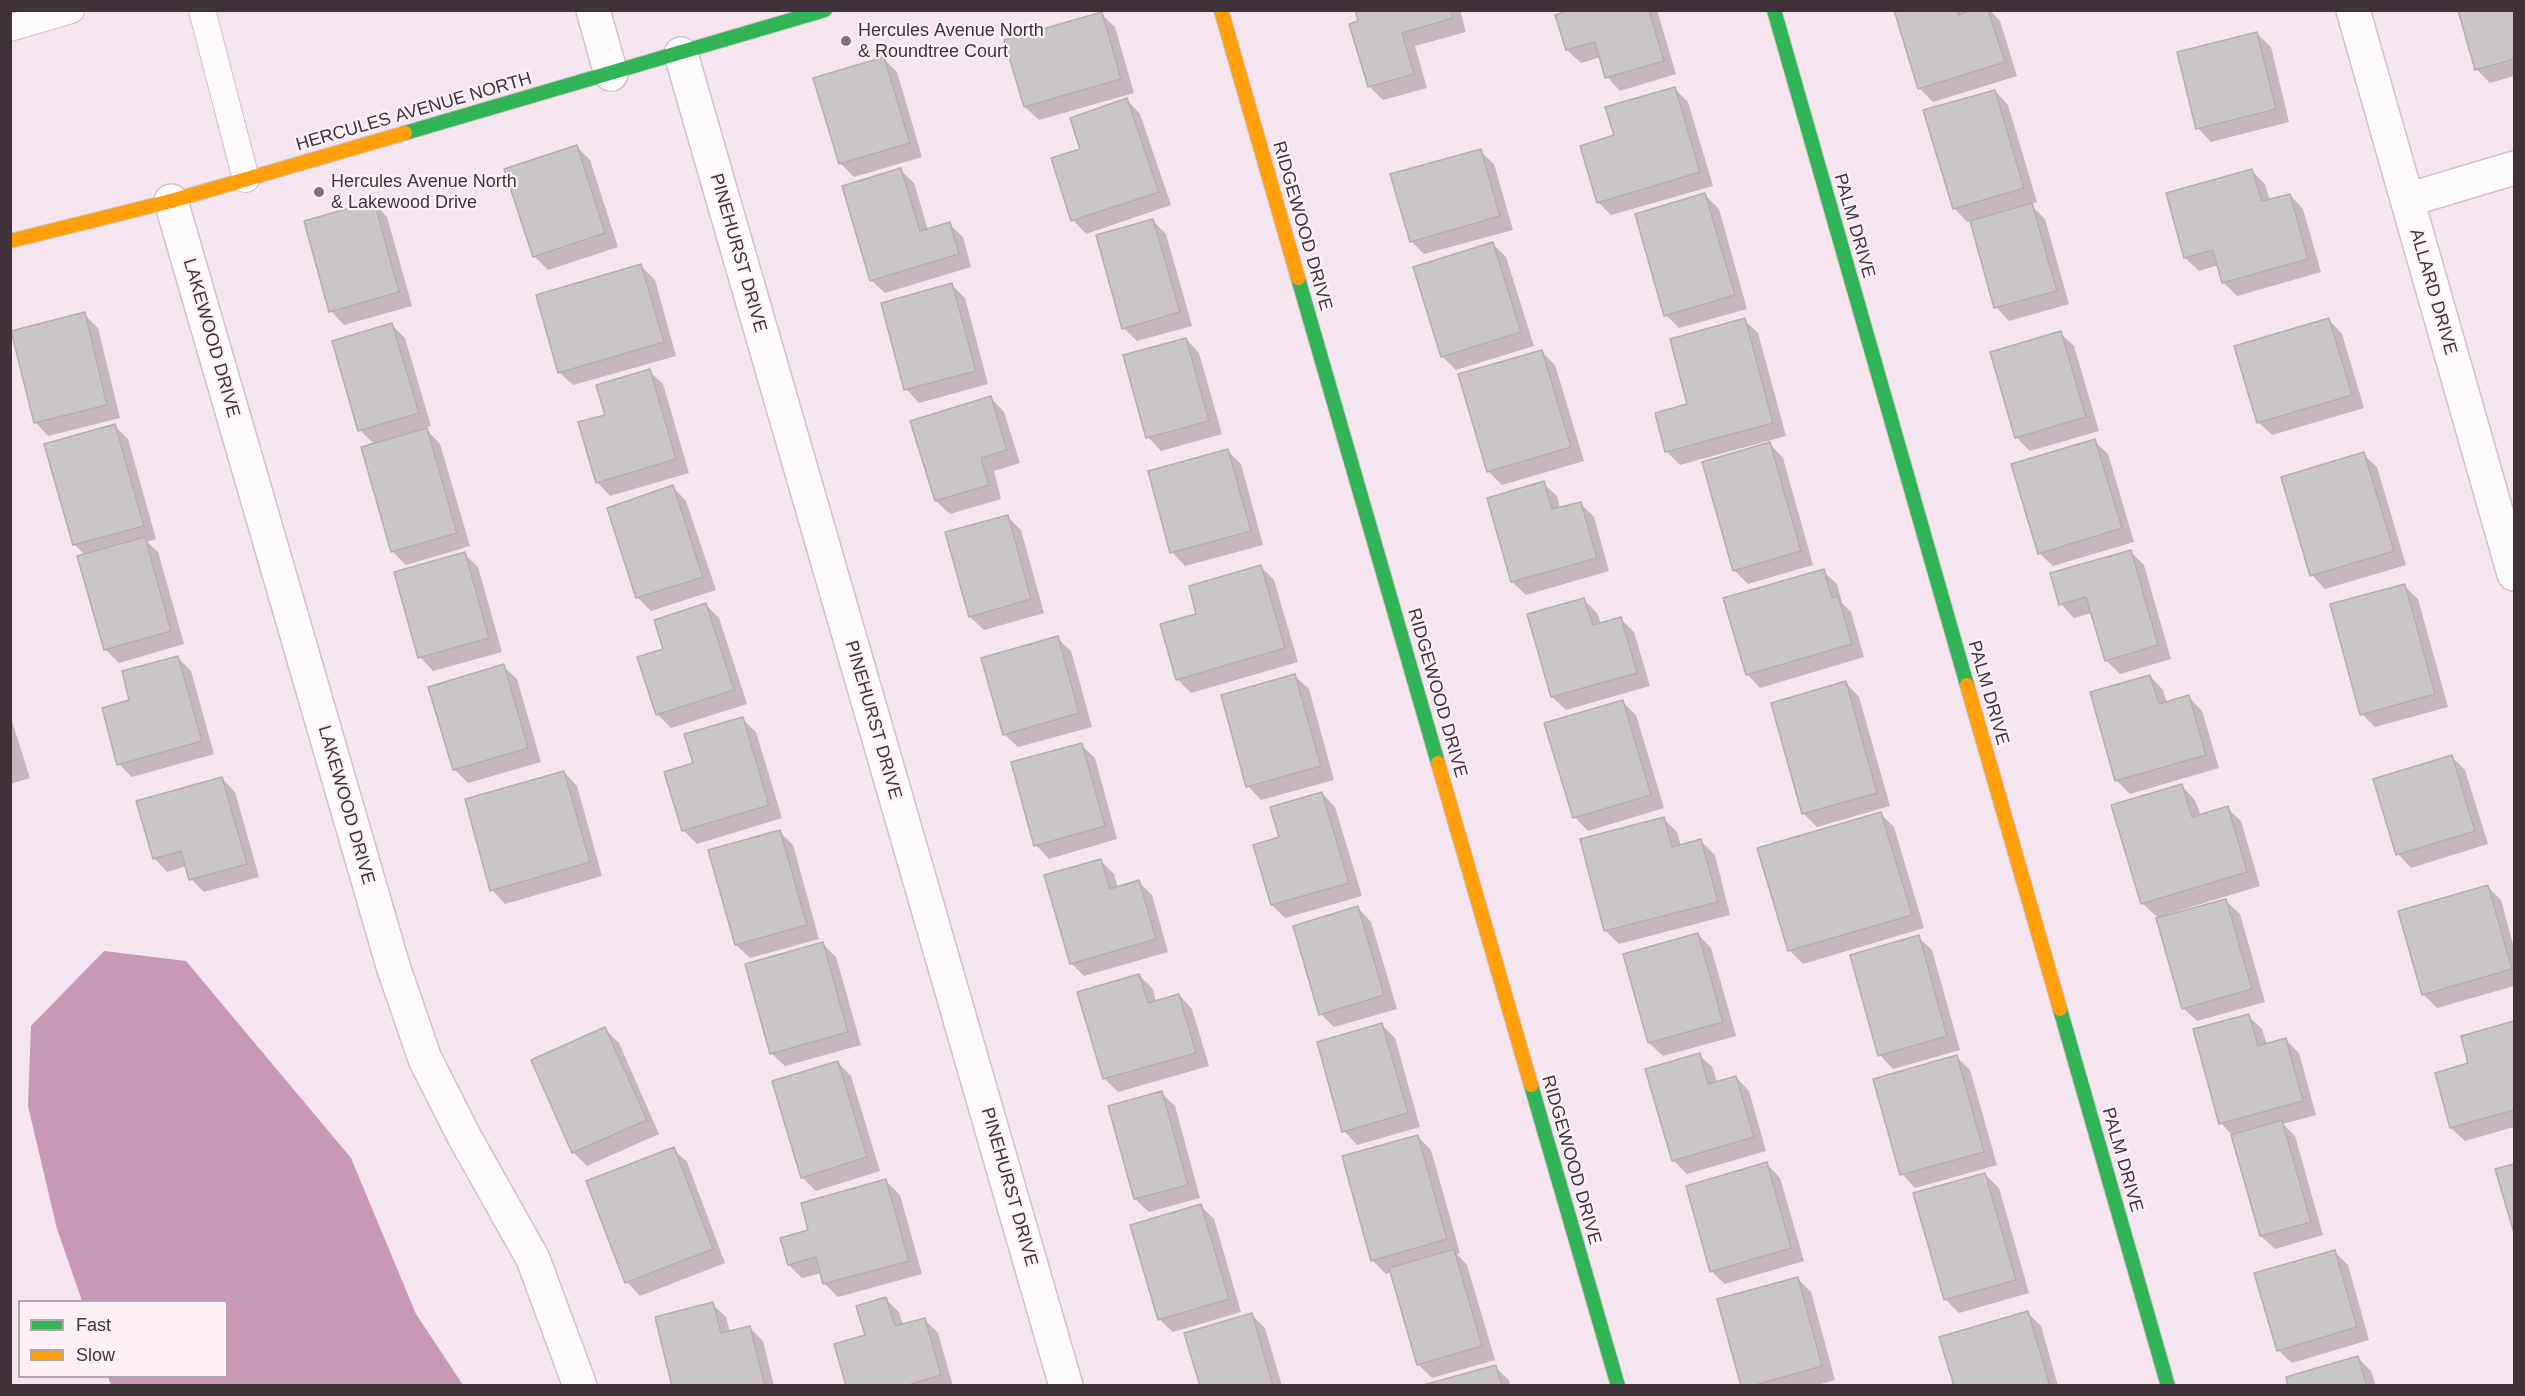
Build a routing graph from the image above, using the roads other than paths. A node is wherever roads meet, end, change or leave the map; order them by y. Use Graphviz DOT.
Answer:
graph roads {
  1 [pos="71,10"];
  2 [pos="202,10"];
  3 [pos="593,10"];
  4 [pos="825,10"];
  5 [pos="1221,10"];
  6 [pos="1774,10"];
  7 [pos="2353,10"];
  8 [pos="10,28"];
  9 [pos="681,54"];
  10 [pos="611,74"];
  11 [pos="2514,168"];
  12 [pos="246,179"];
  13 [pos="2407,200"];
  14 [pos="171,201"];
  15 [pos="10,241"];
  16 [pos="2514,574"];
  17 [pos="580,1386"];
  18 [pos="1066,1386"];
  19 [pos="1618,1386"];
  20 [pos="2168,1386"];
  1 -- 8 [label="lane"];
  2 -- 12 [label="lane"];
  3 -- 10 [label="street"];
  4 -- 9 [label="street, HERCULES AVENUE NORTH"];
  5 -- 19 [label="street, RIDGEWOOD DRIVE"];
  6 -- 20 [label="street, PALM DRIVE"];
  7 -- 13 [label="street, ALLARD DRIVE"];
  9 -- 10 [label="street, HERCULES AVENUE NORTH"];
  9 -- 18 [label="street, PINEHURST DRIVE"];
  10 -- 12 [label="street, HERCULES AVENUE NORTH"];
  11 -- 13 [label="street"];
  12 -- 14 [label="street, HERCULES AVENUE NORTH"];
  13 -- 16 [label="street, ALLARD DRIVE"];
  14 -- 15 [label="street, HERCULES AVENUE NORTH"];
  14 -- 17 [label="street, LAKEWOOD DRIVE"];
}
